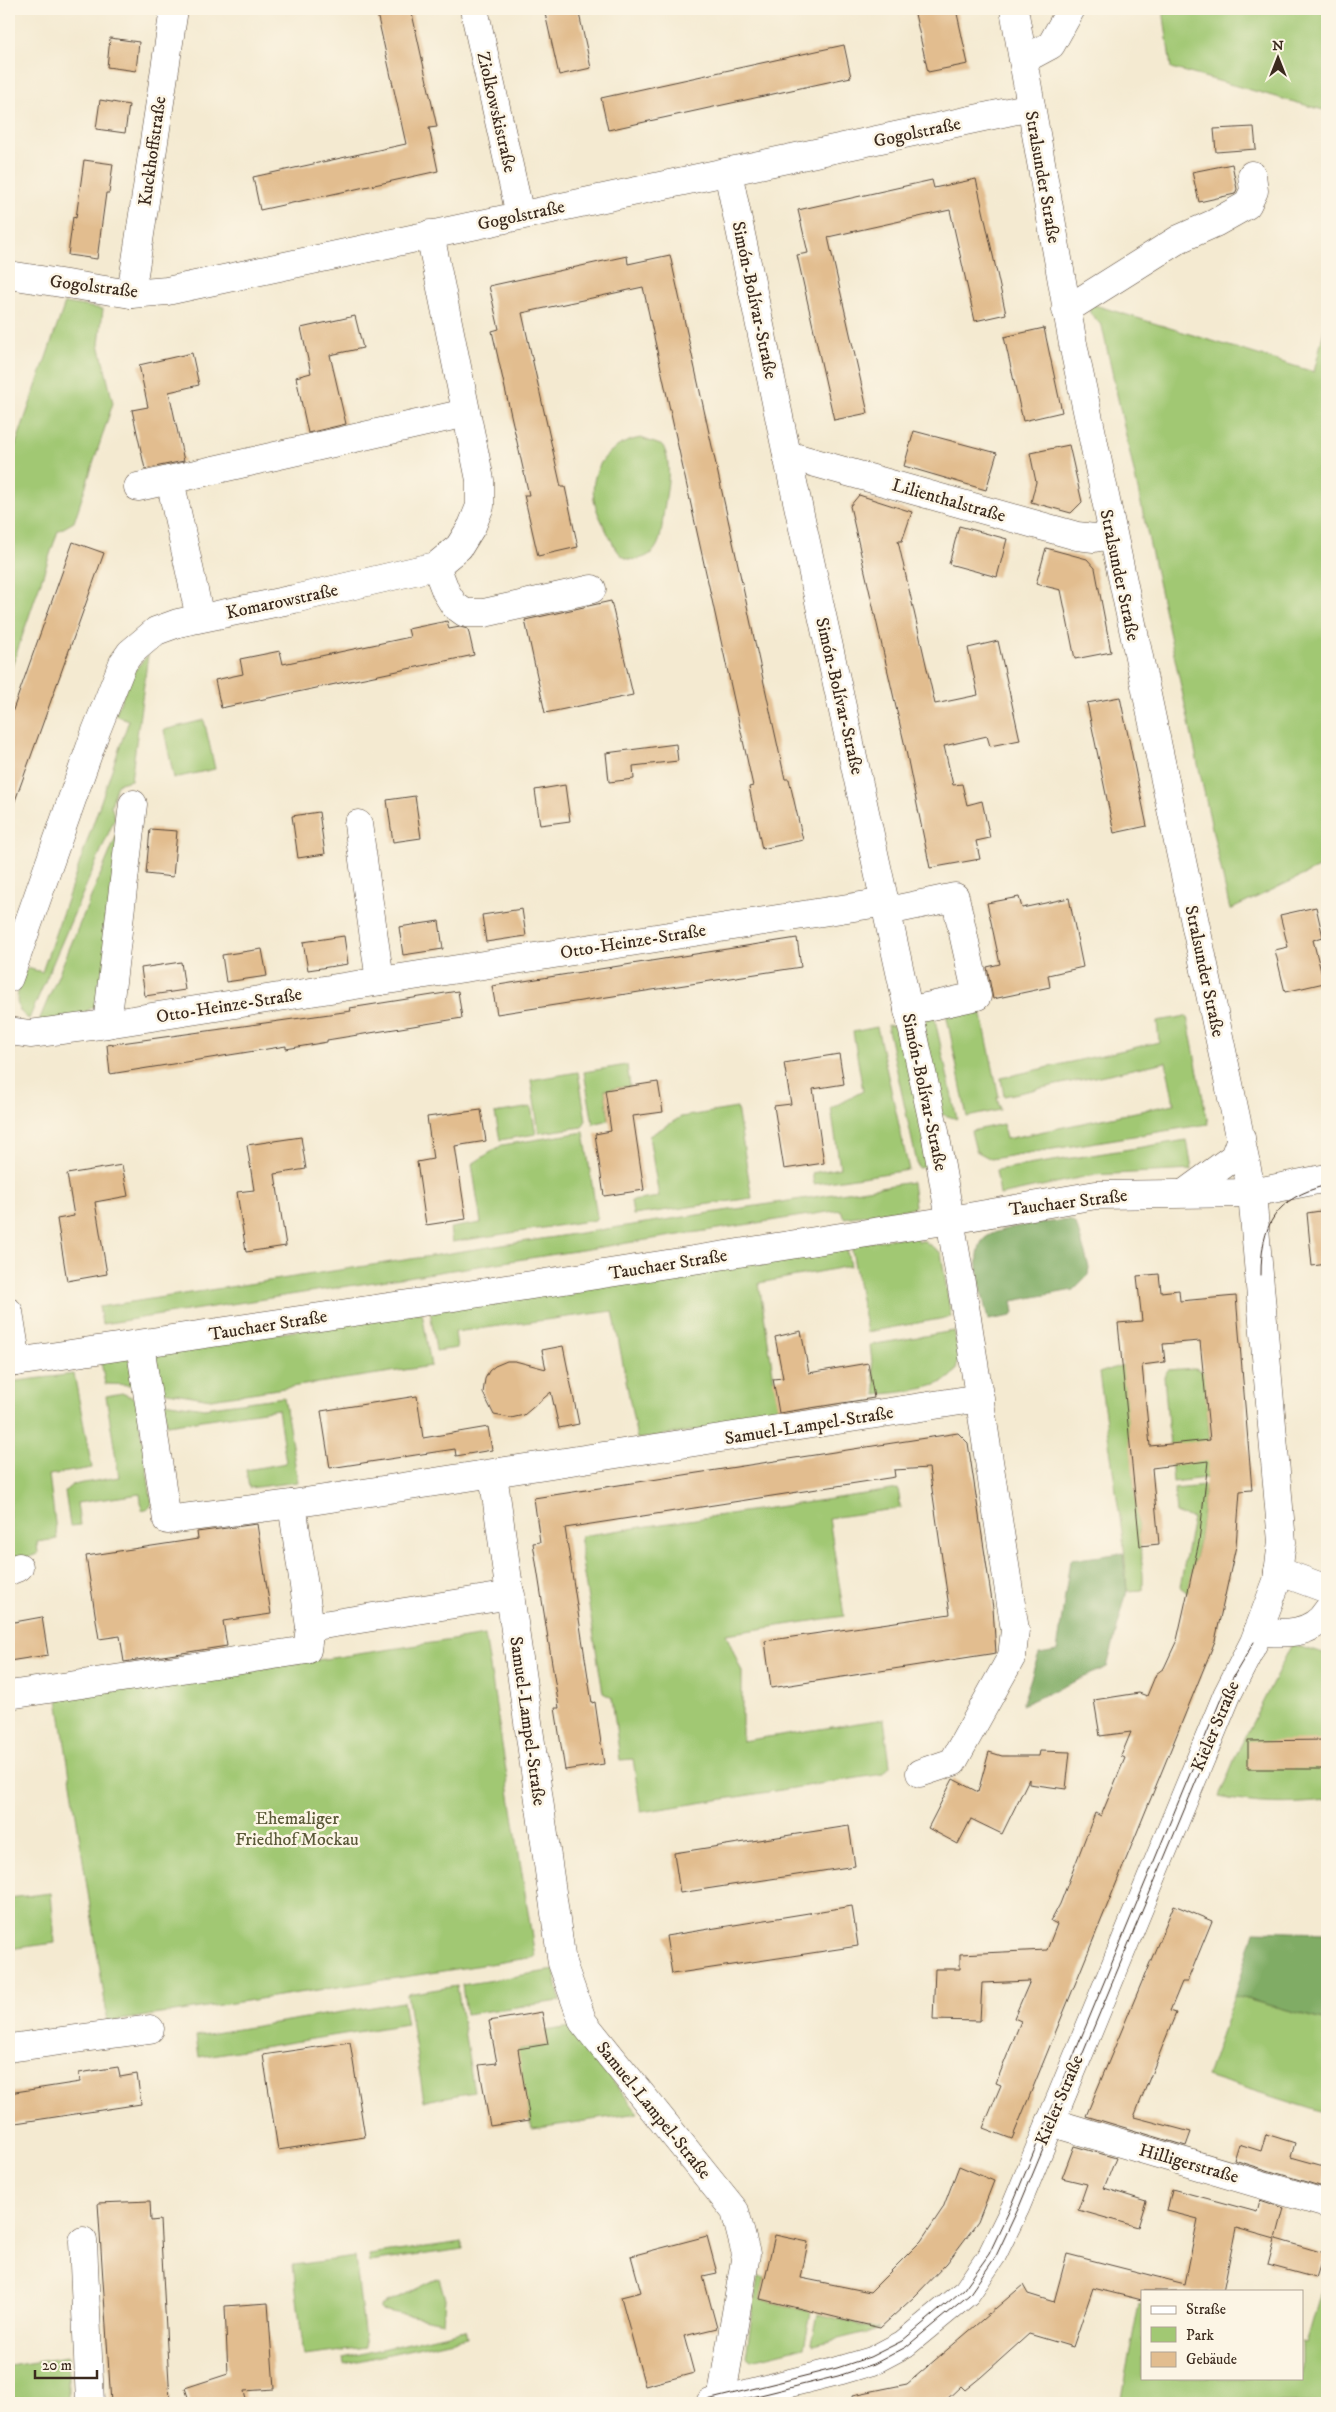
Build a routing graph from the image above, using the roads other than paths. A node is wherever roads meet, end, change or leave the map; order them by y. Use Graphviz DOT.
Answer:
graph roads {
  1 [pos="174,9"];
  2 [pos="474,9"];
  3 [pos="1014,9"];
  4 [pos="1071,9"];
  5 [pos="1023,60"];
  6 [pos="1031,107"];
  7 [pos="728,172"];
  8 [pos="1252,175"];
  9 [pos="520,215"];
  10 [pos="430,234"];
  11 [pos="9,276"];
  12 [pos="131,294"];
  13 [pos="1066,310"];
  14 [pos="466,413"];
  15 [pos="787,455"];
  16 [pos="170,480"];
  17 [pos="138,487"];
  18 [pos="1112,535"];
  19 [pos="436,566"];
  20 [pos="592,589"];
  21 [pos="200,618"];
  22 [pos="133,804"];
  23 [pos="358,824"];
  24 [pos="887,906"];
  25 [pos="9,978"];
  26 [pos="380,981"];
  27 [pos="908,1011"];
  28 [pos="107,1024"];
  29 [pos="9,1031"];
  30 [pos="1241,1138"];
  31 [pos="1327,1178"];
  32 [pos="1186,1192"];
  33 [pos="1252,1193"];
  34 [pos="951,1220"];
  35 [pos="9,1312"];
  36 [pos="140,1345"];
  37 [pos="13,1363"];
  38 [pos="980,1398"];
  39 [pos="492,1474"];
  40 [pos="292,1504"];
  41 [pos="1278,1570"];
  42 [pos="1327,1589"];
  43 [pos="510,1595"];
  44 [pos="1327,1611"];
  45 [pos="310,1627"];
  46 [pos="1256,1636"];
  47 [pos="9,1695"];
  48 [pos="920,1773"];
  49 [pos="150,2029"];
  50 [pos="9,2048"];
  51 [pos="1050,2122"];
  52 [pos="1327,2204"];
  53 [pos="83,2241"];
  54 [pos="716,2402"];
  55 [pos="90,2403"];
  1 -- 12 [label="street, Kuckhoffstraße"];
  2 -- 9 [label="street, Ziolkowskistraße"];
  3 -- 5 [label="street, Stralsunder Straße"];
  4 -- 5 [label="street"];
  5 -- 6 [label="street, Stralsunder Straße"];
  6 -- 7 [label="street, Gogolstraße"];
  6 -- 13 [label="street, Stralsunder Straße"];
  7 -- 9 [label="street, Gogolstraße"];
  7 -- 15 [label="street, Simón-Bolívar-Straße"];
  8 -- 13 [label="street"];
  9 -- 10 [label="street, Gogolstraße"];
  10 -- 12 [label="street, Gogolstraße"];
  10 -- 14 [label="street, Komarowstraße"];
  11 -- 12 [label="street, Gogolstraße"];
  13 -- 18 [label="street, Stralsunder Straße"];
  14 -- 16 [label="street"];
  14 -- 19 [label="street, Komarowstraße"];
  15 -- 18 [label="street, Lilienthalstraße"];
  15 -- 24 [label="street, Simón-Bolívar-Straße"];
  16 -- 17 [label="street"];
  16 -- 21 [label="street"];
  18 -- 30 [label="street, Stralsunder Straße"];
  19 -- 20 [label="street"];
  19 -- 21 [label="street, Komarowstraße"];
  21 -- 25 [label="street, Komarowstraße"];
  22 -- 28 [label="street"];
  23 -- 26 [label="street"];
  24 -- 26 [label="street, Otto-Heinze-Straße"];
  24 -- 27 [label="street, Simón-Bolívar-Straße"];
  24 -- 27 [label="street, Otto-Heinze-Straße"];
  26 -- 28 [label="street, Otto-Heinze-Straße"];
  27 -- 34 [label="street, Simón-Bolívar-Straße"];
  28 -- 29 [label="street, Otto-Heinze-Straße"];
  30 -- 32 [label="street"];
  30 -- 33 [label="street, Stralsunder Straße"];
  31 -- 33 [label="street, Tauchaer Straße"];
  32 -- 33 [label="street, Tauchaer Straße"];
  32 -- 34 [label="street, Tauchaer Straße"];
  33 -- 41 [label="street, Kieler Straße"];
  34 -- 36 [label="street, Tauchaer Straße"];
  34 -- 38 [label="street"];
  35 -- 37 [label="street"];
  36 -- 37 [label="street, Tauchaer Straße"];
  36 -- 40 [label="street"];
  38 -- 39 [label="street, Samuel-Lampel-Straße"];
  38 -- 48 [label="street"];
  39 -- 40 [label="street"];
  39 -- 43 [label="street, Samuel-Lampel-Straße"];
  40 -- 45 [label="street"];
  41 -- 42 [label="street"];
  41 -- 46 [label="street, Kieler Straße"];
  43 -- 45 [label="street"];
  43 -- 54 [label="street, Samuel-Lampel-Straße"];
  44 -- 46 [label="street"];
  45 -- 47 [label="street"];
  46 -- 51 [label="street, Kieler Straße"];
  49 -- 50 [label="street"];
  51 -- 52 [label="street, Hilligerstraße"];
  51 -- 54 [label="street, Kieler Straße"];
  53 -- 55 [label="street"];
}
